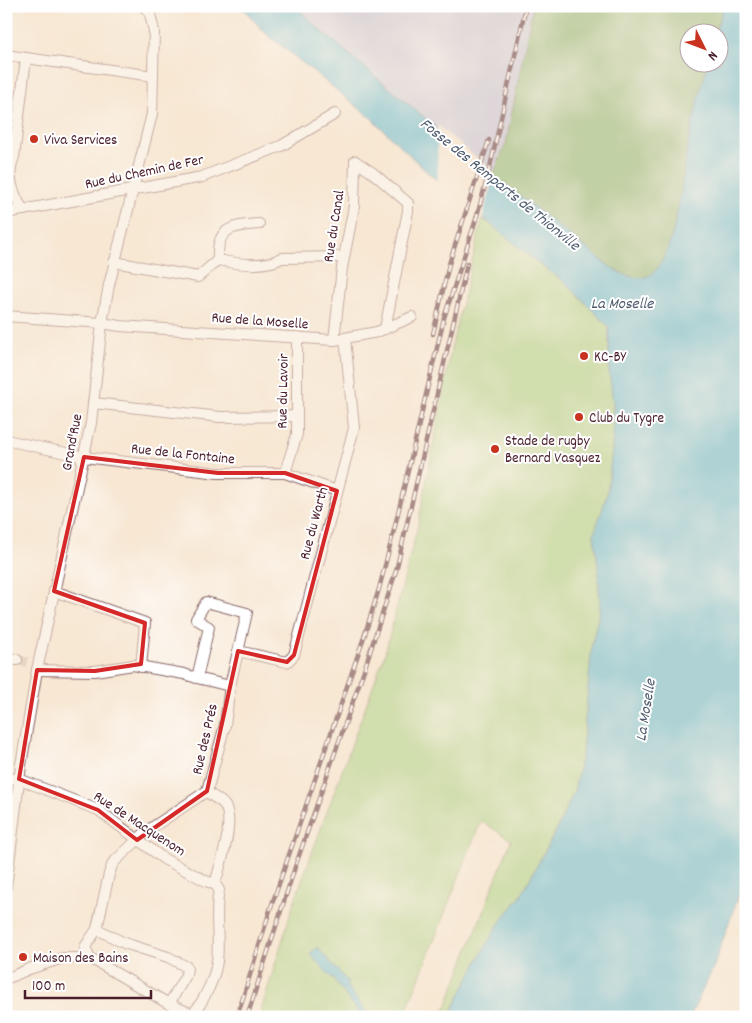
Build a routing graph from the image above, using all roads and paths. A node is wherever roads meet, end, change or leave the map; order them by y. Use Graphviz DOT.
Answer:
graph roads {
  1 [pos="144,6"];
  2 [pos="6,55"];
  3 [pos="26,58"];
  4 [pos="153,76"];
  5 [pos="336,114"];
  6 [pos="8,165"];
  7 [pos="132,190"];
  8 [pos="23,210"];
  9 [pos="6,214"];
  10 [pos="259,224"];
  11 [pos="344,257"];
  12 [pos="218,260"];
  13 [pos="114,262"];
  14 [pos="6,316"];
  15 [pos="412,317"];
  16 [pos="102,323"];
  17 [pos="386,329"];
  18 [pos="297,337"];
  19 [pos="345,338"];
  20 [pos="334,340"];
  21 [pos="93,403"];
  22 [pos="296,416"];
  23 [pos="6,440"];
  24 [pos="84,457"];
  25 [pos="285,473"];
  26 [pos="338,491"];
  27 [pos="54,591"];
  28 [pos="238,651"];
  29 [pos="6,658"];
  30 [pos="17,660"];
  31 [pos="35,665"];
  32 [pos="141,667"];
  33 [pos="197,678"];
  34 [pos="230,686"];
  35 [pos="6,778"];
  36 [pos="18,779"];
  37 [pos="207,791"];
  38 [pos="137,840"];
  39 [pos="6,887"];
  40 [pos="217,887"];
  41 [pos="97,928"];
  42 [pos="90,958"];
  43 [pos="6,979"];
  44 [pos="169,1004"];
  45 [pos="197,1014"];
  1 -- 4 [label="street, Grand'Rue"];
  2 -- 3 [label="street"];
  3 -- 4 [label="street"];
  3 -- 6 [label="street"];
  4 -- 7 [label="street, Grand'Rue"];
  5 -- 7 [label="street, Rue du Chemin de Fer"];
  6 -- 8 [label="street"];
  7 -- 8 [label="street, Rue du Chemin de Fer"];
  7 -- 13 [label="street, Grand'Rue"];
  8 -- 9 [label="street, Rue du Chemin de Fer"];
  10 -- 12 [label="street"];
  11 -- 12 [label="street"];
  11 -- 17 [label="street, Rue du Canal"];
  11 -- 20 [label="street, Rue du Canal"];
  12 -- 13 [label="street"];
  13 -- 16 [label="street, Grand'Rue"];
  14 -- 16 [label="street, Rue de la Moselle"];
  15 -- 17 [label="street, Rue de la Moselle"];
  16 -- 18 [label="street, Rue de la Moselle"];
  16 -- 21 [label="street, Grand'Rue"];
  17 -- 19 [label="street, Rue de la Moselle"];
  18 -- 20 [label="street, Rue de la Moselle"];
  18 -- 22 [label="street, Rue du Lavoir"];
  19 -- 20 [label="street, Rue de la Moselle"];
  19 -- 26 [label="street, Rue du Warth"];
  21 -- 22 [label="street"];
  21 -- 24 [label="street, Grand'Rue"];
  22 -- 25 [label="street, Rue du Lavoir"];
  23 -- 24 [label="street, Rue de la Fontaine"];
  24 -- 25 [label="street, Rue de la Fontaine"];
  24 -- 27 [label="street, Grand'Rue"];
  25 -- 26 [label="street, Rue de la Fontaine"];
  26 -- 28 [label="street, Rue du Warth"];
  27 -- 31 [label="street, Grand'Rue"];
  27 -- 32 [label="street"];
  28 -- 33 [label="street, Rue des Prés"];
  28 -- 34 [label="street, Rue des Prés"];
  29 -- 30 [label="street"];
  31 -- 32 [label="street"];
  31 -- 36 [label="street, Grand'Rue"];
  32 -- 33 [label="street"];
  33 -- 34 [label="street"];
  34 -- 37 [label="street, Rue des Prés"];
  35 -- 36 [label="street, Rue de Macquenom"];
  36 -- 38 [label="street, Rue de Macquenom"];
  36 -- 39 [label="street, Grand'Rue"];
  37 -- 38 [label="street"];
  37 -- 40 [label="street, Rue des Prés"];
  38 -- 40 [label="street, Rue de Macquenom"];
  38 -- 41 [label="street"];
  40 -- 45 [label="street, Rue des Prés"];
  41 -- 42 [label="street"];
  41 -- 44 [label="street"];
  42 -- 43 [label="street"];
  42 -- 44 [label="street"];
  44 -- 45 [label="street"];
}
